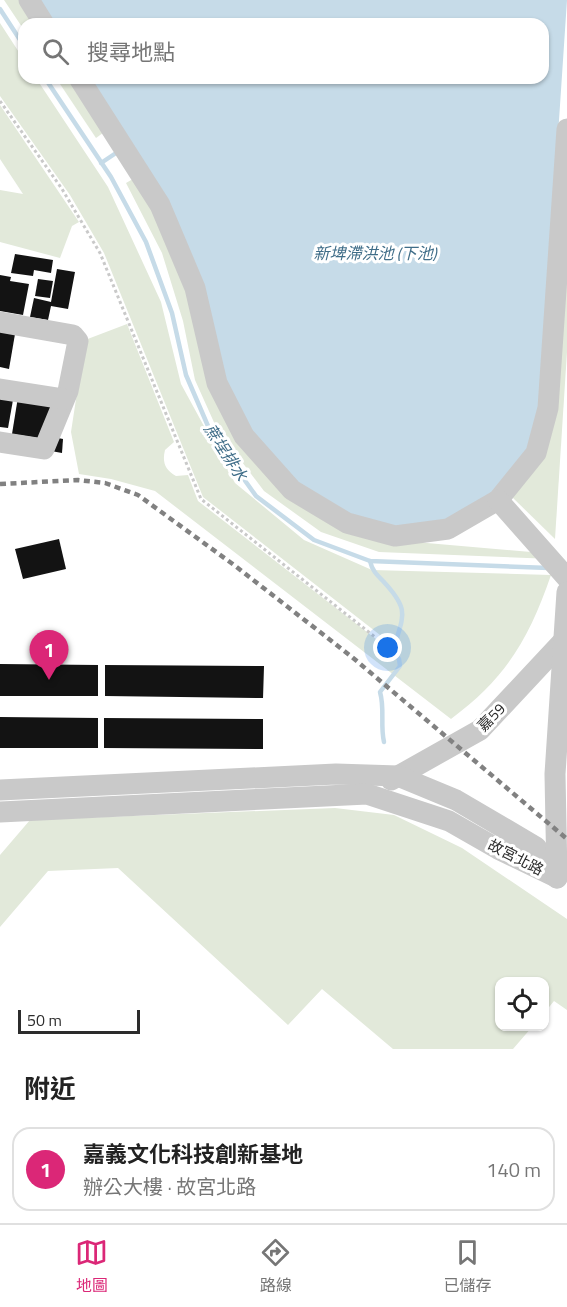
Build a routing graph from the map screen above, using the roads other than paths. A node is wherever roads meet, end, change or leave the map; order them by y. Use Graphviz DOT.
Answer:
graph roads {
  1 [pos="28,0"];
  2 [pos="40,18"];
  3 [pos="83,84"];
  4 [pos="567,129"];
  5 [pos="0,322"];
  6 [pos="0,388"];
  7 [pos="64,399"];
  8 [pos="0,442"];
  9 [pos="498,500"];
  10 [pos="567,578"];
  11 [pos="567,592"];
  12 [pos="565,638"];
  13 [pos="398,776"];
  14 [pos="0,790"];
  15 [pos="367,794"];
  16 [pos="0,812"];
  17 [pos="567,839"];
  18 [pos="562,882"];
  1 -- 2 [label="street"];
  3 -- 9 [label="street"];
  4 -- 9 [label="street"];
  5 -- 7 [label="street"];
  6 -- 7 [label="street"];
  7 -- 8 [label="street"];
  9 -- 10 [label="street"];
  11 -- 12 [label="street"];
  12 -- 13 [label="street, 嘉59"];
  12 -- 18 [label="street"];
  13 -- 14 [label="street, 故宮北路"];
  13 -- 15 [label="street, 嘉59"];
  13 -- 18 [label="street, 故宮北路"];
  15 -- 16 [label="street, 故宮北路"];
  15 -- 18 [label="street, 故宮北路"];
  17 -- 18 [label="street"];
}
